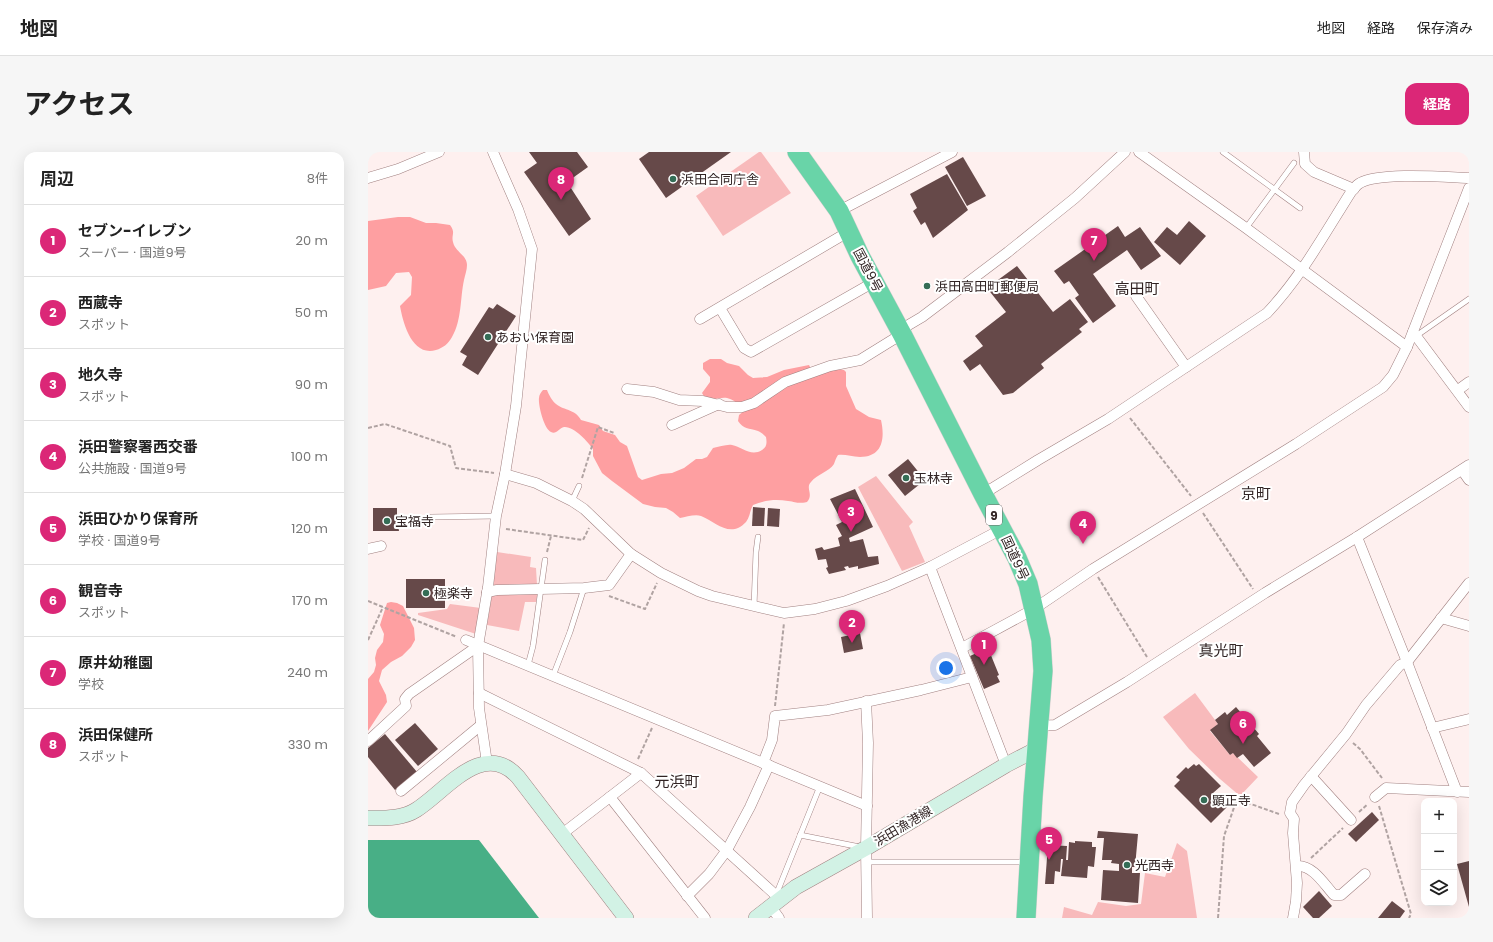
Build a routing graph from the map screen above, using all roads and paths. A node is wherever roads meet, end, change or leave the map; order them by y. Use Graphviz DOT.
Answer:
graph roads {
  1 [pos="439,152"];
  2 [pos="493,152"];
  3 [pos="797,152"];
  4 [pos="952,152"];
  5 [pos="1125,152"];
  6 [pos="1139,152"];
  7 [pos="1223,152"];
  8 [pos="1304,152"];
  9 [pos="1294,163"];
  10 [pos="368,178"];
  11 [pos="1469,178"];
  12 [pos="1469,188"];
  13 [pos="1354,189"];
  14 [pos="1274,190"];
  15 [pos="1300,208"];
  16 [pos="839,212"];
  17 [pos="1246,228"];
  18 [pos="848,232"];
  19 [pos="1302,269"];
  20 [pos="874,282"];
  21 [pos="1136,296"];
  22 [pos="1469,299"];
  23 [pos="720,308"];
  24 [pos="700,319"];
  25 [pos="901,332"];
  26 [pos="1415,334"];
  27 [pos="1407,347"];
  28 [pos="1186,367"];
  29 [pos="1469,382"];
  30 [pos="627,389"];
  31 [pos="1458,390"];
  32 [pos="719,404"];
  33 [pos="1469,407"];
  34 [pos="672,425"];
  35 [pos="368,428"];
  36 [pos="614,432"];
  37 [pos="1465,468"];
  38 [pos="505,474"];
  39 [pos="1469,480"];
  40 [pos="579,486"];
  41 [pos="983,494"];
  42 [pos="572,501"];
  43 [pos="496,516"];
  44 [pos="431,517"];
  45 [pos="594,520"];
  46 [pos="495,528"];
  47 [pos="1002,529"];
  48 [pos="551,536"];
  49 [pos="758,537"];
  50 [pos="1357,537"];
  51 [pos="382,546"];
  52 [pos="368,550"];
  53 [pos="631,554"];
  54 [pos="546,560"];
  55 [pos="930,567"];
  56 [pos="1093,569"];
  57 [pos="661,573"];
  58 [pos="1469,584"];
  59 [pos="609,585"];
  60 [pos="584,588"];
  61 [pos="542,589"];
  62 [pos="487,592"];
  63 [pos="368,601"];
  64 [pos="383,607"];
  65 [pos="754,607"];
  66 [pos="1034,609"];
  67 [pos="784,614"];
  68 [pos="1441,618"];
  69 [pos="1469,626"];
  70 [pos="368,640"];
  71 [pos="466,640"];
  72 [pos="478,646"];
  73 [pos="962,648"];
  74 [pos="1407,662"];
  75 [pos="528,665"];
  76 [pos="1152,665"];
  77 [pos="553,676"];
  78 [pos="972,677"];
  79 [pos="479,693"];
  80 [pos="866,702"];
  81 [pos="775,716"];
  82 [pos="1469,718"];
  83 [pos="657,719"];
  84 [pos="481,725"];
  85 [pos="1039,726"];
  86 [pos="1432,728"];
  87 [pos="1344,735"];
  88 [pos="368,740"];
  89 [pos="1037,749"];
  90 [pos="487,763"];
  91 [pos="766,764"];
  92 [pos="1006,765"];
  93 [pos="637,771"];
  94 [pos="1311,776"];
  95 [pos="820,786"];
  96 [pos="1386,788"];
  97 [pos="400,791"];
  98 [pos="1457,792"];
  99 [pos="1469,792"];
  100 [pos="610,797"];
  101 [pos="1375,797"];
  102 [pos="867,806"];
  103 [pos="368,818"];
  104 [pos="1294,819"];
  105 [pos="1352,820"];
  106 [pos="562,834"];
  107 [pos="800,835"];
  108 [pos="727,850"];
  109 [pos="866,855"];
  110 [pos="1029,862"];
  111 [pos="1300,865"];
  112 [pos="1365,874"];
  113 [pos="687,896"];
  114 [pos="777,905"];
  115 [pos="626,918"];
  116 [pos="704,918"];
  117 [pos="756,918"];
  118 [pos="867,918"];
  119 [pos="1026,918"];
  120 [pos="1218,918"];
  121 [pos="1292,918"];
  122 [pos="1409,918"];
  1 -- 10 [label="street"];
  2 -- 38 [label="street"];
  3 -- 16 [label="highway, 国道9号 / 9"];
  4 -- 16 [label="street"];
  5 -- 25 [label="street"];
  6 -- 17 [label="street"];
  7 -- 14 [label="lane"];
  8 -- 13 [label="street"];
  9 -- 14 [label="lane"];
  11 -- 13 [label="street"];
  12 -- 26 [label="street"];
  13 -- 19 [label="street"];
  14 -- 15 [label="lane"];
  14 -- 17 [label="lane"];
  16 -- 18 [label="highway, 国道9号 / 9"];
  17 -- 19 [label="street"];
  18 -- 20 [label="highway, 国道9号 / 9"];
  18 -- 23 [label="street"];
  19 -- 27 [label="street"];
  19 -- 28 [label="street"];
  20 -- 23 [label="street"];
  20 -- 25 [label="highway, 国道9号 / 9"];
  21 -- 28 [label="street"];
  22 -- 26 [label="lane"];
  23 -- 24 [label="street"];
  25 -- 32 [label="street"];
  25 -- 41 [label="highway, 国道9号 / 9"];
  26 -- 27 [label="street"];
  26 -- 31 [label="street"];
  27 -- 56 [label="street"];
  28 -- 41 [label="street"];
  29 -- 31 [label="street"];
  30 -- 32 [label="street"];
  31 -- 33 [label="street"];
  32 -- 34 [label="street"];
  35 -- 38 [label="path"];
  36 -- 40 [label="path"];
  37 -- 39 [label="street"];
  37 -- 50 [label="street"];
  38 -- 42 [label="street"];
  38 -- 43 [label="street"];
  40 -- 42 [label="lane"];
  41 -- 47 [label="highway, 国道9号 / 9"];
  42 -- 45 [label="street"];
  43 -- 44 [label="lane"];
  43 -- 46 [label="street"];
  45 -- 48 [label="path"];
  45 -- 53 [label="street"];
  46 -- 48 [label="path"];
  46 -- 62 [label="street"];
  47 -- 55 [label="street"];
  47 -- 66 [label="highway, 国道9号 / 9"];
  48 -- 54 [label="path"];
  49 -- 65 [label="lane"];
  50 -- 74 [label="street"];
  50 -- 76 [label="street"];
  51 -- 52 [label="street"];
  53 -- 57 [label="street"];
  53 -- 59 [label="street"];
  54 -- 61 [label="lane"];
  55 -- 67 [label="street"];
  55 -- 73 [label="street"];
  56 -- 66 [label="street"];
  56 -- 76 [label="path"];
  57 -- 59 [label="path"];
  57 -- 65 [label="street"];
  58 -- 68 [label="street"];
  59 -- 60 [label="street"];
  60 -- 61 [label="street"];
  60 -- 77 [label="lane"];
  61 -- 62 [label="street"];
  61 -- 75 [label="lane"];
  62 -- 72 [label="street"];
  63 -- 64 [label="path"];
  64 -- 70 [label="path"];
  64 -- 71 [label="path"];
  65 -- 67 [label="street"];
  66 -- 73 [label="street"];
  66 -- 85 [label="highway, 国道9号 / 9"];
  67 -- 81 [label="path"];
  68 -- 69 [label="street"];
  68 -- 74 [label="street"];
  71 -- 72 [label="street"];
  72 -- 75 [label="street"];
  72 -- 79 [label="street"];
  72 -- 88 [label="street"];
  73 -- 78 [label="street"];
  74 -- 86 [label="street"];
  74 -- 87 [label="street"];
  75 -- 77 [label="street"];
  76 -- 85 [label="street"];
  77 -- 83 [label="street"];
  78 -- 80 [label="street"];
  78 -- 92 [label="street"];
  79 -- 84 [label="street"];
  79 -- 93 [label="street"];
  80 -- 81 [label="street"];
  80 -- 102 [label="street"];
  81 -- 91 [label="street"];
  82 -- 86 [label="street"];
  83 -- 91 [label="street"];
  83 -- 93 [label="path"];
  84 -- 90 [label="street"];
  84 -- 97 [label="street"];
  85 -- 89 [label="highway, 国道9号 / 9"];
  86 -- 98 [label="street"];
  87 -- 94 [label="street"];
  87 -- 96 [label="path"];
  89 -- 92 [label="street, 浜田漁港線"];
  89 -- 110 [label="highway, 国道9号 / 9"];
  90 -- 103 [label="street"];
  90 -- 106 [label="street"];
  91 -- 95 [label="street"];
  91 -- 108 [label="street"];
  92 -- 109 [label="street, 浜田漁港線"];
  93 -- 100 [label="street"];
  93 -- 108 [label="street"];
  94 -- 104 [label="street"];
  94 -- 105 [label="street"];
  95 -- 102 [label="street"];
  95 -- 107 [label="lane"];
  96 -- 98 [label="street"];
  96 -- 101 [label="street"];
  98 -- 99 [label="street"];
  100 -- 106 [label="street"];
  100 -- 113 [label="street"];
  101 -- 105 [label="path"];
  101 -- 122 [label="path"];
  102 -- 109 [label="street"];
  104 -- 111 [label="street"];
  104 -- 120 [label="path"];
  105 -- 111 [label="path"];
  106 -- 115 [label="street"];
  107 -- 109 [label="lane"];
  107 -- 114 [label="lane"];
  108 -- 113 [label="street"];
  108 -- 114 [label="street"];
  109 -- 110 [label="lane"];
  109 -- 114 [label="street, 浜田漁港線"];
  109 -- 118 [label="street"];
  110 -- 119 [label="highway, 国道9号 / 9"];
  111 -- 112 [label="street"];
  111 -- 121 [label="street"];
  113 -- 116 [label="street"];
  114 -- 117 [label="street, 浜田漁港線"];
}
